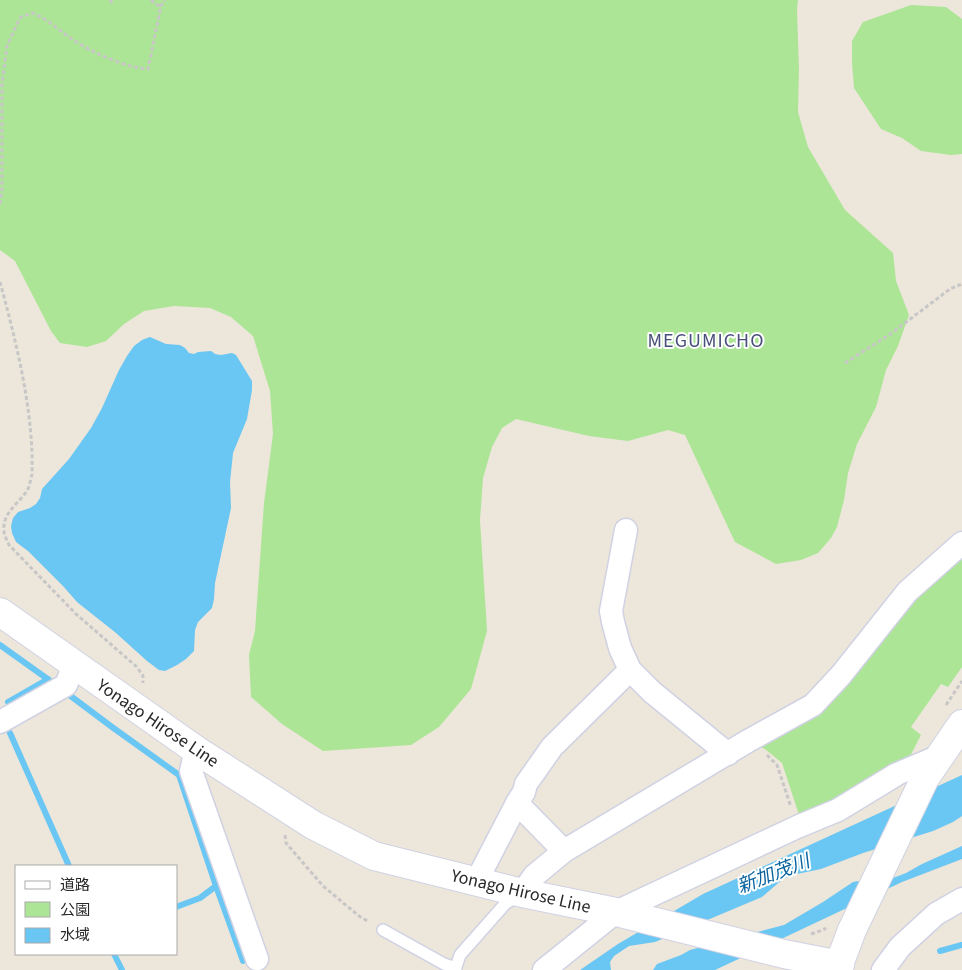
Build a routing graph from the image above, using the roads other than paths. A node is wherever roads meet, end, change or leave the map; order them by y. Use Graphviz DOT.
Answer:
graph roads {
  1 [pos="626,530"];
  2 [pos="962,542"];
  3 [pos="0,612"];
  4 [pos="74,665"];
  5 [pos="630,670"];
  6 [pos="3,716"];
  7 [pos="962,724"];
  8 [pos="196,750"];
  9 [pos="952,750"];
  10 [pos="728,754"];
  11 [pos="518,804"];
  12 [pos="564,851"];
  13 [pos="476,882"];
  14 [pos="522,893"];
  15 [pos="962,899"];
  16 [pos="622,914"];
  17 [pos="383,930"];
  18 [pos="258,966"];
  19 [pos="839,967"];
  20 [pos="456,969"];
  21 [pos="544,970"];
  22 [pos="883,970"];
  1 -- 5 [label="street"];
  2 -- 10 [label="street"];
  3 -- 4 [label="main road, Yonago Hirose Line"];
  4 -- 6 [label="street"];
  4 -- 8 [label="main road, Yonago Hirose Line"];
  5 -- 10 [label="street"];
  5 -- 11 [label="street"];
  7 -- 9 [label="main road, Yonago Hirose Line"];
  8 -- 13 [label="main road, Yonago Hirose Line"];
  8 -- 18 [label="street"];
  9 -- 16 [label="street"];
  9 -- 19 [label="main road, Yonago Hirose Line"];
  10 -- 12 [label="street"];
  11 -- 12 [label="street"];
  11 -- 13 [label="street"];
  12 -- 14 [label="street"];
  13 -- 14 [label="main road, Yonago Hirose Line"];
  14 -- 16 [label="main road, Yonago Hirose Line"];
  14 -- 20 [label="lane"];
  15 -- 22 [label="street"];
  16 -- 19 [label="main road, Yonago Hirose Line"];
  16 -- 21 [label="street"];
  17 -- 20 [label="lane"];
}
